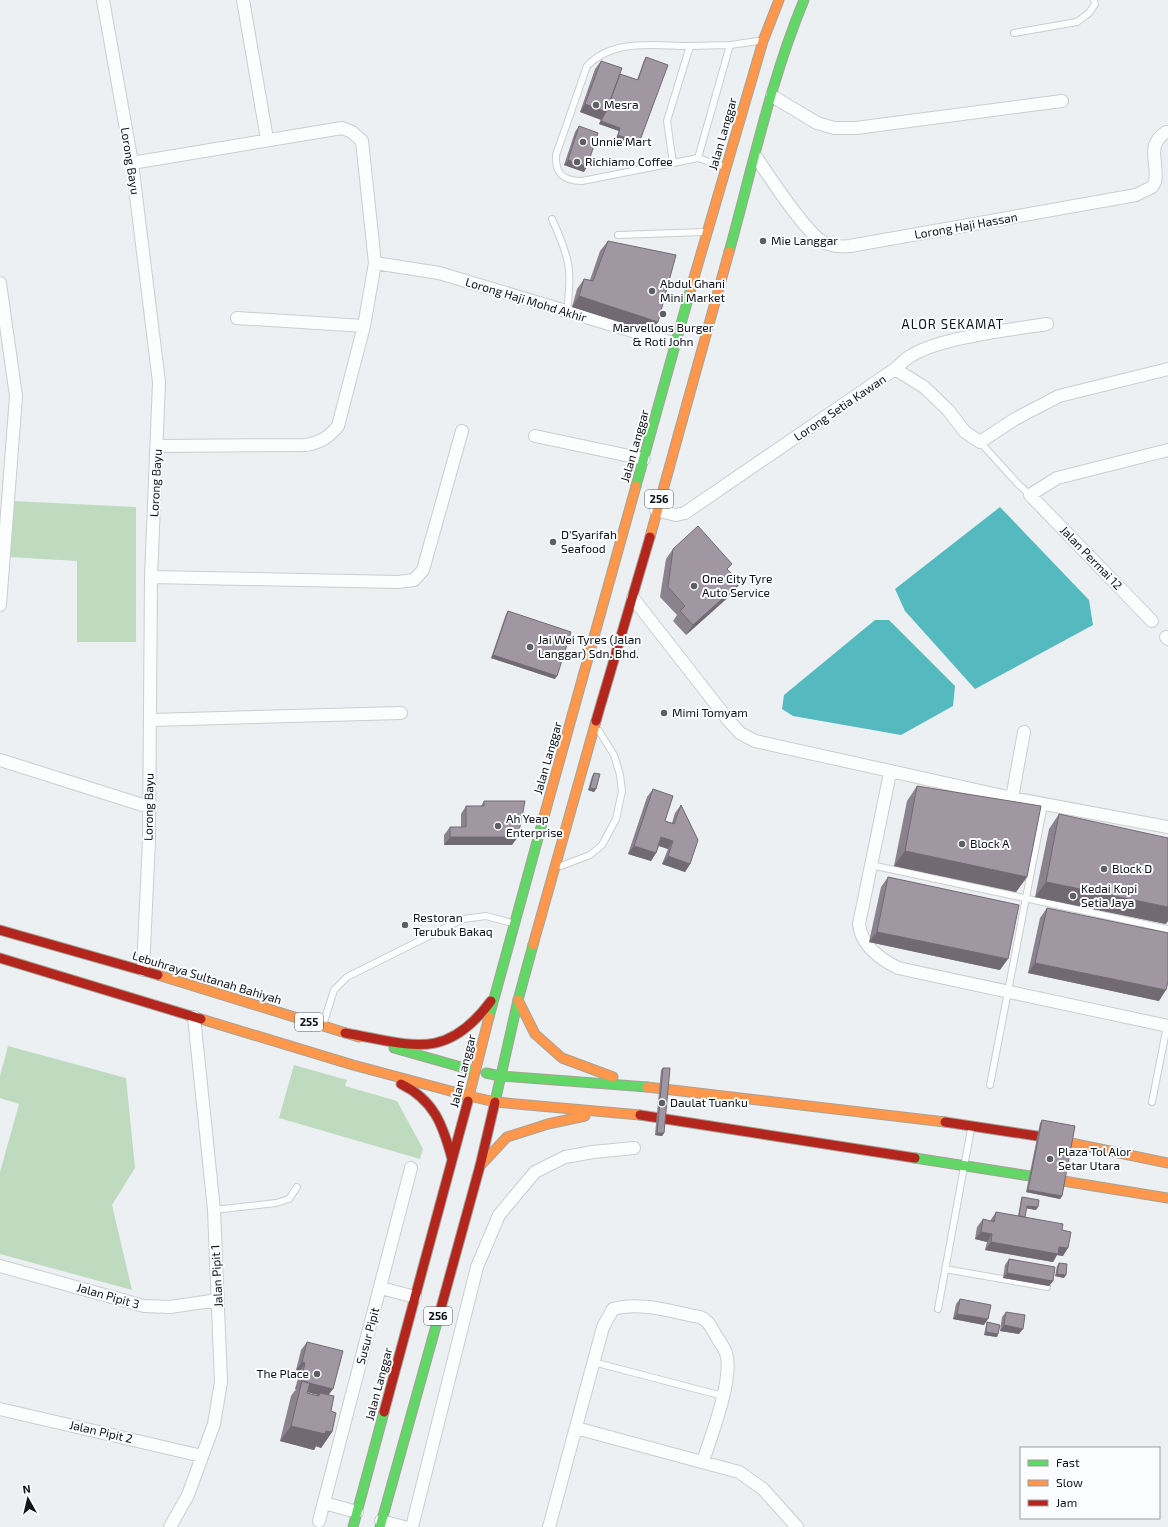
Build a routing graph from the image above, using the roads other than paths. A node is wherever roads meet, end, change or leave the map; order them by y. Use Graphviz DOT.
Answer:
graph roads {
  1 [pos="102,0"];
  2 [pos="243,0"];
  3 [pos="779,0"];
  4 [pos="804,0"];
  5 [pos="1094,0"];
  6 [pos="1014,33"];
  7 [pos="763,41"];
  8 [pos="730,45"];
  9 [pos="690,46"];
  10 [pos="772,96"];
  11 [pos="1062,101"];
  12 [pos="1167,132"];
  13 [pos="267,139"];
  14 [pos="756,157"];
  15 [pos="698,158"];
  16 [pos="132,163"];
  17 [pos="673,163"];
  18 [pos="726,167"];
  19 [pos="552,219"];
  20 [pos="707,232"];
  21 [pos="618,234"];
  22 [pos="375,262"];
  23 [pos="0,282"];
  24 [pos="567,312"];
  25 [pos="238,318"];
  26 [pos="1047,324"];
  27 [pos="364,326"];
  28 [pos="676,344"];
  29 [pos="1168,368"];
  30 [pos="895,369"];
  31 [pos="462,431"];
  32 [pos="535,436"];
  33 [pos="980,442"];
  34 [pos="157,446"];
  35 [pos="1168,450"];
  36 [pos="644,459"];
  37 [pos="1030,495"];
  38 [pos="656,510"];
  39 [pos="151,577"];
  40 [pos="1,582"];
  41 [pos="632,598"];
  42 [pos="0,604"];
  43 [pos="1152,621"];
  44 [pos="401,713"];
  45 [pos="151,720"];
  46 [pos="595,724"];
  47 [pos="1024,732"];
  48 [pos="0,760"];
  49 [pos="890,773"];
  50 [pos="1012,798"];
  51 [pos="1044,804"];
  52 [pos="149,807"];
  53 [pos="1168,827"];
  54 [pos="872,865"];
  55 [pos="555,868"];
  56 [pos="1026,899"];
  57 [pos="514,924"];
  58 [pos="1168,929"];
  59 [pos="0,930"];
  60 [pos="0,958"];
  61 [pos="143,970"];
  62 [pos="124,977"];
  63 [pos="110,980"];
  64 [pos="150,981"];
  65 [pos="90,984"];
  66 [pos="1009,993"];
  67 [pos="162,997"];
  68 [pos="494,997"];
  69 [pos="518,1000"];
  70 [pos="178,1012"];
  71 [pos="194,1017"];
  72 [pos="1168,1024"];
  73 [pos="322,1026"];
  74 [pos="345,1033"];
  75 [pos="352,1065"];
  76 [pos="475,1071"];
  77 [pos="500,1076"];
  78 [pos="990,1085"];
  79 [pos="635,1086"];
  80 [pos="469,1096"];
  81 [pos="495,1102"];
  82 [pos="1152,1102"];
  83 [pos="630,1113"];
  84 [pos="972,1125"];
  85 [pos="1037,1136"];
  86 [pos="1071,1143"];
  87 [pos="634,1148"];
  88 [pos="452,1160"];
  89 [pos="1168,1163"];
  90 [pos="965,1164"];
  91 [pos="480,1166"];
  92 [pos="411,1168"];
  93 [pos="1030,1176"];
  94 [pos="1063,1181"];
  95 [pos="297,1187"];
  96 [pos="1168,1198"];
  97 [pos="214,1210"];
  98 [pos="0,1266"];
  99 [pos="945,1270"];
  100 [pos="1047,1287"];
  101 [pos="381,1288"];
  102 [pos="415,1297"];
  103 [pos="218,1300"];
  104 [pos="938,1309"];
  105 [pos="593,1362"];
  106 [pos="723,1396"];
  107 [pos="0,1409"];
  108 [pos="576,1428"];
  109 [pos="202,1456"];
  110 [pos="703,1461"];
  111 [pos="324,1503"];
  112 [pos="357,1512"];
  113 [pos="319,1521"];
  114 [pos="384,1524"];
  115 [pos="170,1527"];
  116 [pos="354,1527"];
  117 [pos="412,1527"];
  118 [pos="549,1527"];
  119 [pos="797,1527"];
  1 -- 16 [label="street, Lorong Bayu"];
  2 -- 13 [label="street"];
  3 -- 7 [label="main road, Jalan Langgar / 256"];
  4 -- 10 [label="main road, 256"];
  5 -- 6 [label="lane"];
  7 -- 8 [label="lane"];
  7 -- 18 [label="main road, Jalan Langgar / 256"];
  8 -- 9 [label="lane"];
  8 -- 15 [label="lane"];
  9 -- 17 [label="lane"];
  9 -- 17 [label="lane"];
  10 -- 11 [label="street"];
  10 -- 14 [label="main road, 256"];
  12 -- 14 [label="street, Lorong Haji Hassan"];
  13 -- 16 [label="street"];
  13 -- 22 [label="street"];
  14 -- 38 [label="main road, 256"];
  15 -- 17 [label="lane"];
  15 -- 18 [label="lane"];
  16 -- 34 [label="street, Lorong Bayu"];
  18 -- 20 [label="main road, Jalan Langgar / 256"];
  19 -- 24 [label="lane"];
  20 -- 21 [label="lane"];
  20 -- 28 [label="main road, Jalan Langgar / 256"];
  22 -- 24 [label="street, Lorong Haji Mohd Akhir"];
  22 -- 27 [label="street"];
  23 -- 40 [label="street"];
  24 -- 28 [label="street, Lorong Haji Mohd Akhir"];
  25 -- 27 [label="street"];
  26 -- 30 [label="street"];
  27 -- 34 [label="street"];
  28 -- 36 [label="main road, Jalan Langgar / 256"];
  29 -- 33 [label="street"];
  30 -- 33 [label="street, Lorong Setia Kawan"];
  30 -- 38 [label="street, Lorong Setia Kawan"];
  31 -- 39 [label="street"];
  32 -- 36 [label="street"];
  33 -- 37 [label="lane"];
  34 -- 39 [label="street, Lorong Bayu"];
  35 -- 37 [label="street"];
  36 -- 57 [label="main road, Jalan Langgar / 256"];
  37 -- 43 [label="street, Jalan Permai 12"];
  38 -- 41 [label="main road, 256"];
  39 -- 45 [label="street, Lorong Bayu"];
  40 -- 42 [label="street"];
  41 -- 46 [label="main road, 256"];
  41 -- 49 [label="street"];
  44 -- 45 [label="street"];
  45 -- 52 [label="street, Lorong Bayu"];
  46 -- 55 [label="main road, 256"];
  46 -- 55 [label="lane"];
  47 -- 50 [label="street"];
  48 -- 52 [label="street"];
  49 -- 50 [label="street"];
  49 -- 54 [label="street"];
  50 -- 51 [label="street"];
  51 -- 53 [label="street"];
  51 -- 56 [label="lane"];
  52 -- 61 [label="street, Lorong Bayu"];
  54 -- 56 [label="lane"];
  54 -- 66 [label="street"];
  55 -- 69 [label="main road, 256"];
  56 -- 58 [label="lane"];
  56 -- 66 [label="lane"];
  57 -- 68 [label="main road, Jalan Langgar / 256"];
  57 -- 73 [label="lane"];
  59 -- 61 [label="main road, Lebuhraya Sultanah Bahiyah / 255"];
  60 -- 65 [label="main road, 255"];
  61 -- 62 [label="main road"];
  61 -- 64 [label="main road"];
  61 -- 73 [label="main road, Lebuhraya Sultanah Bahiyah / 255"];
  63 -- 65 [label="main road"];
  65 -- 70 [label="main road, 255"];
  66 -- 72 [label="street"];
  66 -- 78 [label="lane"];
  67 -- 70 [label="main road"];
  68 -- 74 [label="main road"];
  68 -- 76 [label="main road, Jalan Langgar / 256"];
  69 -- 77 [label="main road, 256"];
  69 -- 79 [label="main road"];
  70 -- 71 [label="main road, 255"];
  71 -- 75 [label="main road, 255"];
  71 -- 97 [label="street, Jalan Pipit 1"];
  72 -- 82 [label="lane"];
  73 -- 74 [label="main road, Lebuhraya Sultanah Bahiyah / 255"];
  74 -- 76 [label="main road, Lebuhraya Sultanah Bahiyah / 255"];
  75 -- 80 [label="main road, 255"];
  75 -- 88 [label="main road"];
  76 -- 77 [label="main road, 255"];
  76 -- 80 [label="main road, Jalan Langgar / 256"];
  77 -- 79 [label="main road"];
  77 -- 81 [label="main road, 256"];
  79 -- 84 [label="main road"];
  80 -- 81 [label="main road, 255"];
  80 -- 88 [label="main road, Jalan Langgar / 256"];
  81 -- 83 [label="main road"];
  81 -- 91 [label="main road, 256"];
  83 -- 90 [label="main road"];
  83 -- 91 [label="main road"];
  84 -- 85 [label="main road"];
  84 -- 90 [label="lane"];
  86 -- 89 [label="main road"];
  87 -- 117 [label="street"];
  88 -- 102 [label="main road, Jalan Langgar / 256"];
  90 -- 93 [label="main road"];
  90 -- 99 [label="lane"];
  91 -- 114 [label="main road, 256"];
  92 -- 101 [label="street, Susur Pipit"];
  94 -- 96 [label="main road"];
  95 -- 97 [label="lane"];
  97 -- 103 [label="street, Jalan Pipit 1"];
  98 -- 103 [label="street, Jalan Pipit 3"];
  99 -- 100 [label="lane"];
  99 -- 104 [label="lane"];
  101 -- 102 [label="street"];
  101 -- 111 [label="street, Susur Pipit"];
  102 -- 112 [label="main road, Jalan Langgar / 256"];
  103 -- 109 [label="street, Jalan Pipit 1"];
  105 -- 106 [label="lane"];
  105 -- 106 [label="street"];
  105 -- 108 [label="street"];
  106 -- 110 [label="street"];
  107 -- 109 [label="street, Jalan Pipit 2"];
  108 -- 110 [label="street"];
  108 -- 118 [label="street"];
  109 -- 115 [label="street, Jalan Pipit 1"];
  110 -- 119 [label="street"];
  111 -- 112 [label="street"];
  111 -- 113 [label="street, Susur Pipit"];
  112 -- 116 [label="main road, Jalan Langgar / 256"];
  114 -- 116 [label="main road"];
}
